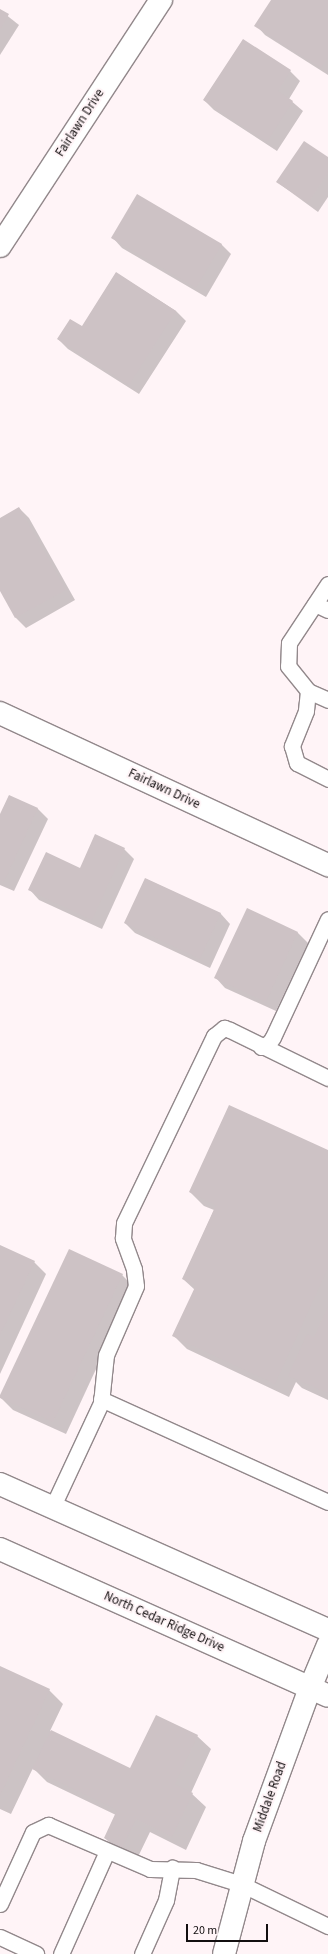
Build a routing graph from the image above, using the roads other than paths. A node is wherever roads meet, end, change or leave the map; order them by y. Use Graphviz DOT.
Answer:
graph roads {
  1 [pos="161,0"];
  2 [pos="0,246"];
  3 [pos="328,584"];
  4 [pos="321,607"];
  5 [pos="308,691"];
  6 [pos="328,700"];
  7 [pos="0,713"];
  8 [pos="328,779"];
  9 [pos="328,865"];
  10 [pos="328,919"];
  11 [pos="261,1047"];
  12 [pos="328,1078"];
  13 [pos="101,1399"];
  14 [pos="0,1484"];
  15 [pos="328,1502"];
  16 [pos="52,1508"];
  17 [pos="0,1549"];
  18 [pos="328,1630"];
  19 [pos="328,1645"];
  20 [pos="319,1692"];
  21 [pos="107,1851"];
  22 [pos="172,1868"];
  23 [pos="242,1884"];
  24 [pos="0,1904"];
  25 [pos="328,1926"];
  26 [pos="0,1938"];
  27 [pos="36,1954"];
  28 [pos="61,1954"];
  29 [pos="142,1954"];
  30 [pos="224,1954"];
  1 -- 2 [label="street, Fairlawn Drive"];
  3 -- 4 [label="lane"];
  4 -- 5 [label="lane"];
  5 -- 6 [label="lane"];
  5 -- 8 [label="lane"];
  7 -- 9 [label="street, Fairlawn Drive"];
  10 -- 11 [label="lane"];
  11 -- 12 [label="lane"];
  11 -- 13 [label="lane"];
  13 -- 15 [label="lane"];
  13 -- 16 [label="lane"];
  14 -- 16 [label="street"];
  16 -- 18 [label="street"];
  17 -- 20 [label="street, North Cedar Ridge Drive"];
  19 -- 20 [label="street, Middale Road"];
  20 -- 23 [label="street, Middale Road"];
  21 -- 22 [label="lane"];
  21 -- 24 [label="lane"];
  21 -- 28 [label="lane"];
  22 -- 23 [label="lane"];
  22 -- 29 [label="lane"];
  23 -- 25 [label="lane"];
  23 -- 30 [label="street, Middale Road"];
  26 -- 27 [label="lane"];
}
